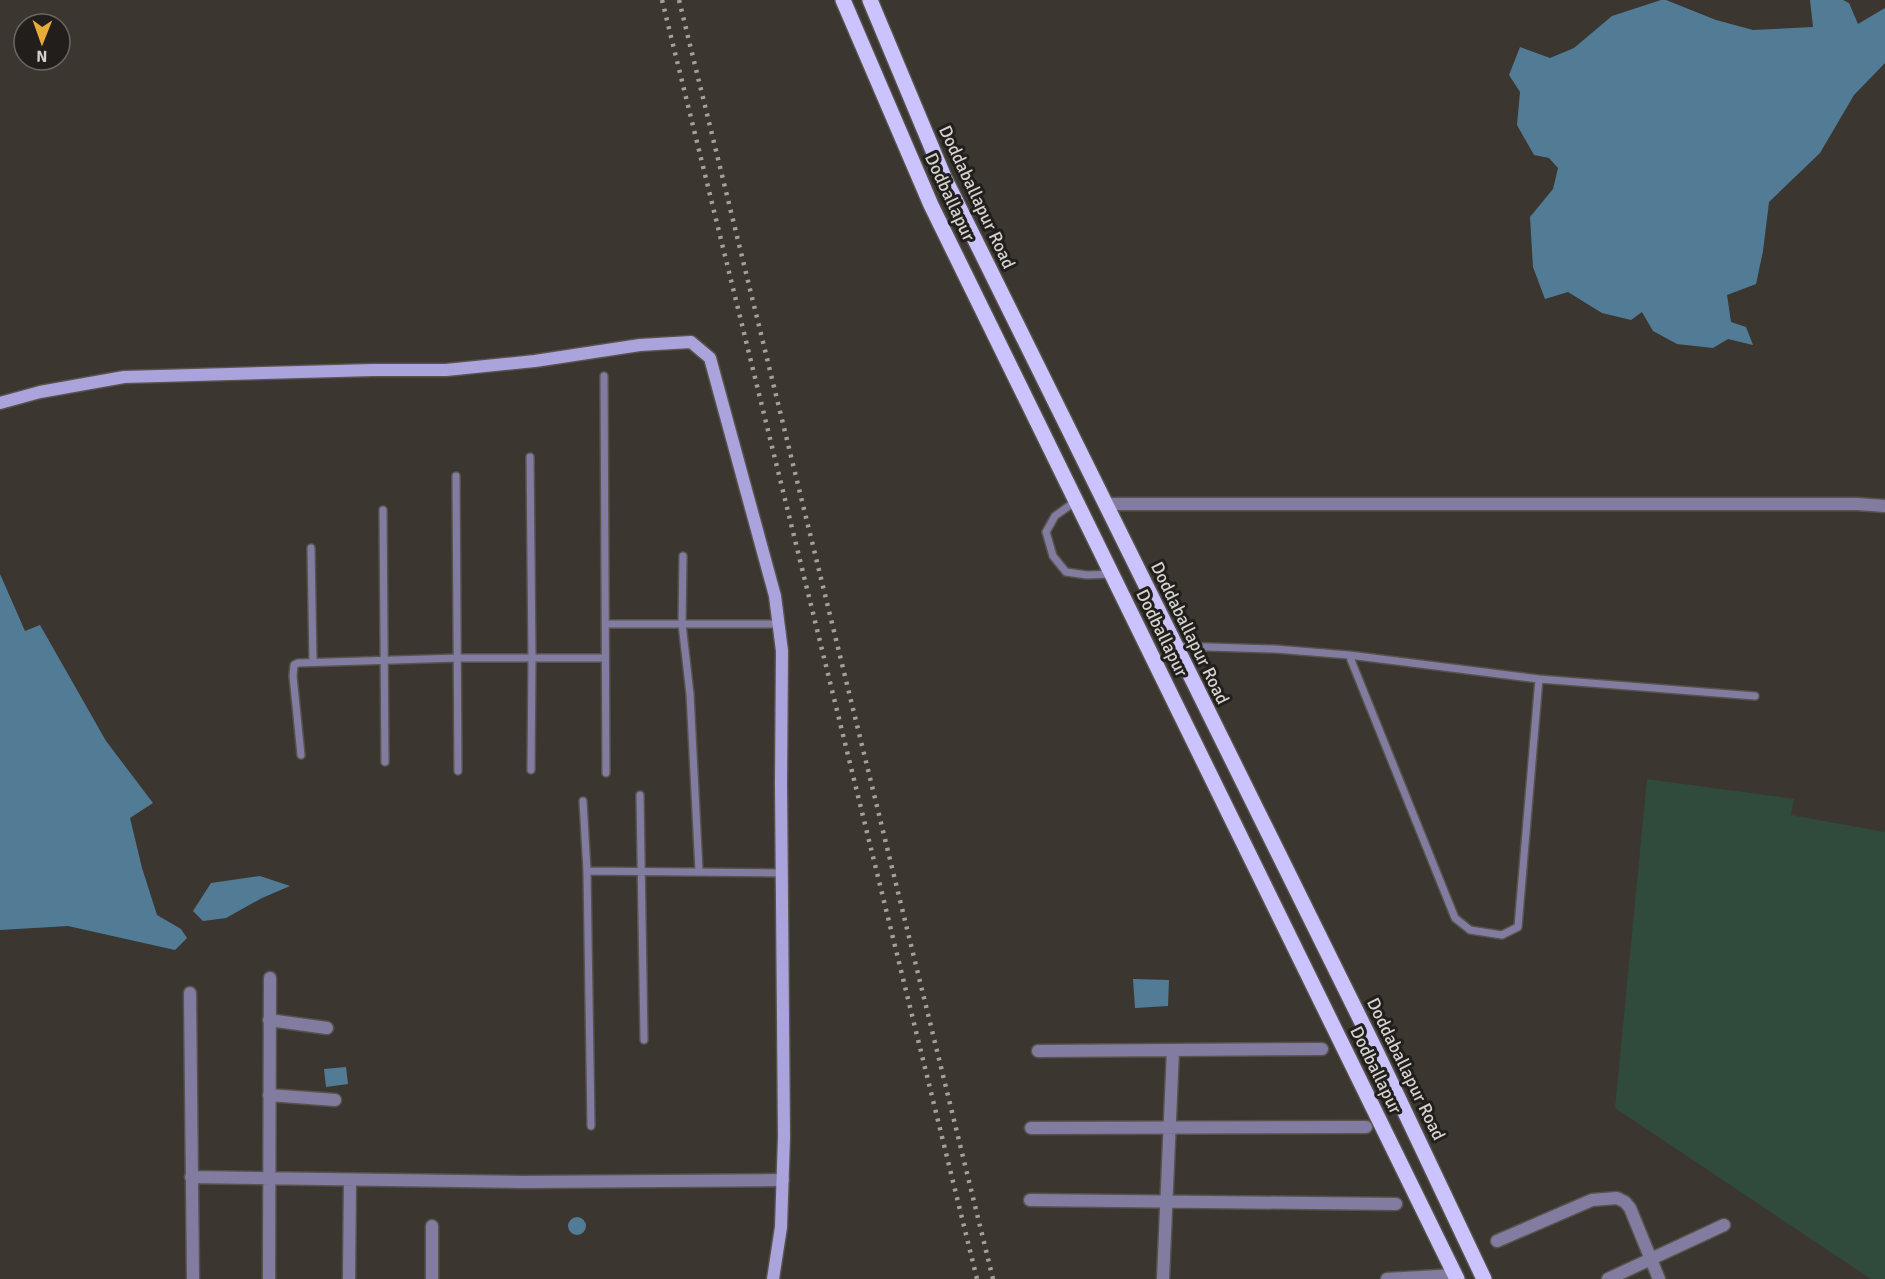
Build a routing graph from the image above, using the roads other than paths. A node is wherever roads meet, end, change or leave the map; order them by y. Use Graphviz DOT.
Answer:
graph roads {
  1 [pos="843,0"];
  2 [pos="870,0"];
  3 [pos="604,376"];
  4 [pos="0,403"];
  5 [pos="530,457"];
  6 [pos="456,476"];
  7 [pos="1076,501"];
  8 [pos="1105,504"];
  9 [pos="1885,506"];
  10 [pos="383,510"];
  11 [pos="312,548"];
  12 [pos="683,556"];
  13 [pos="1112,574"];
  14 [pos="606,624"];
  15 [pos="682,624"];
  16 [pos="779,624"];
  17 [pos="1175,646"];
  18 [pos="1349,655"];
  19 [pos="458,658"];
  20 [pos="532,658"];
  21 [pos="605,658"];
  22 [pos="384,660"];
  23 [pos="313,662"];
  24 [pos="1539,679"];
  25 [pos="1755,696"];
  26 [pos="301,755"];
  27 [pos="385,762"];
  28 [pos="458,771"];
  29 [pos="531,771"];
  30 [pos="606,773"];
  31 [pos="640,795"];
  32 [pos="583,801"];
  33 [pos="586,871"];
  34 [pos="640,871"];
  35 [pos="699,872"];
  36 [pos="783,873"];
  37 [pos="270,978"];
  38 [pos="190,993"];
  39 [pos="269,1020"];
  40 [pos="327,1028"];
  41 [pos="644,1040"];
  42 [pos="1322,1049"];
  43 [pos="1173,1050"];
  44 [pos="1038,1051"];
  45 [pos="269,1095"];
  46 [pos="335,1100"];
  47 [pos="591,1126"];
  48 [pos="1170,1127"];
  49 [pos="1366,1127"];
  50 [pos="1031,1128"];
  51 [pos="191,1177"];
  52 [pos="269,1177"];
  53 [pos="783,1180"];
  54 [pos="350,1181"];
  55 [pos="1030,1200"];
  56 [pos="1166,1202"];
  57 [pos="1396,1204"];
  58 [pos="1724,1225"];
  59 [pos="432,1226"];
  60 [pos="1497,1241"];
  61 [pos="1651,1259"];
  62 [pos="1456,1277"];
  63 [pos="193,1279"];
  64 [pos="269,1279"];
  65 [pos="349,1279"];
  66 [pos="432,1279"];
  67 [pos="773,1279"];
  68 [pos="1163,1279"];
  69 [pos="1387,1279"];
  70 [pos="1484,1279"];
  71 [pos="1608,1279"];
  72 [pos="1659,1279"];
  1 -- 7 [label="main road, Dodballapur"];
  2 -- 8 [label="main road, Doddaballapur Road"];
  3 -- 14 [label="lane"];
  4 -- 16 [label="street"];
  5 -- 20 [label="lane"];
  6 -- 19 [label="lane"];
  7 -- 13 [label="main road, Dodballapur"];
  7 -- 13 [label="lane"];
  8 -- 9 [label="street"];
  8 -- 17 [label="main road, Doddaballapur Road"];
  10 -- 22 [label="lane"];
  11 -- 23 [label="lane"];
  12 -- 15 [label="lane"];
  13 -- 62 [label="main road, Dodballapur"];
  14 -- 15 [label="lane"];
  14 -- 21 [label="lane"];
  15 -- 16 [label="lane"];
  15 -- 35 [label="lane"];
  16 -- 36 [label="street"];
  17 -- 18 [label="lane"];
  17 -- 70 [label="main road, Doddaballapur Road"];
  18 -- 24 [label="lane"];
  18 -- 24 [label="lane"];
  19 -- 20 [label="lane"];
  19 -- 22 [label="lane"];
  19 -- 28 [label="lane"];
  20 -- 21 [label="lane"];
  20 -- 29 [label="lane"];
  21 -- 30 [label="lane"];
  22 -- 23 [label="lane"];
  22 -- 27 [label="lane"];
  23 -- 26 [label="lane"];
  24 -- 25 [label="lane"];
  31 -- 34 [label="lane"];
  32 -- 33 [label="lane"];
  33 -- 34 [label="lane"];
  33 -- 47 [label="lane"];
  34 -- 35 [label="lane"];
  34 -- 41 [label="lane"];
  35 -- 36 [label="lane"];
  36 -- 53 [label="street"];
  37 -- 39 [label="street"];
  38 -- 51 [label="street"];
  39 -- 40 [label="street"];
  39 -- 45 [label="street"];
  42 -- 43 [label="street"];
  43 -- 44 [label="street"];
  43 -- 48 [label="street"];
  45 -- 46 [label="street"];
  45 -- 52 [label="street"];
  48 -- 49 [label="street"];
  48 -- 50 [label="street"];
  48 -- 56 [label="street"];
  51 -- 52 [label="street"];
  51 -- 63 [label="street"];
  52 -- 54 [label="street"];
  52 -- 64 [label="street"];
  53 -- 54 [label="street"];
  53 -- 67 [label="street"];
  54 -- 65 [label="street"];
  55 -- 56 [label="street"];
  56 -- 57 [label="street"];
  56 -- 68 [label="street"];
  58 -- 61 [label="street"];
  59 -- 66 [label="street"];
  60 -- 61 [label="street"];
  61 -- 71 [label="street"];
  61 -- 72 [label="street"];
  62 -- 69 [label="street"];
}
